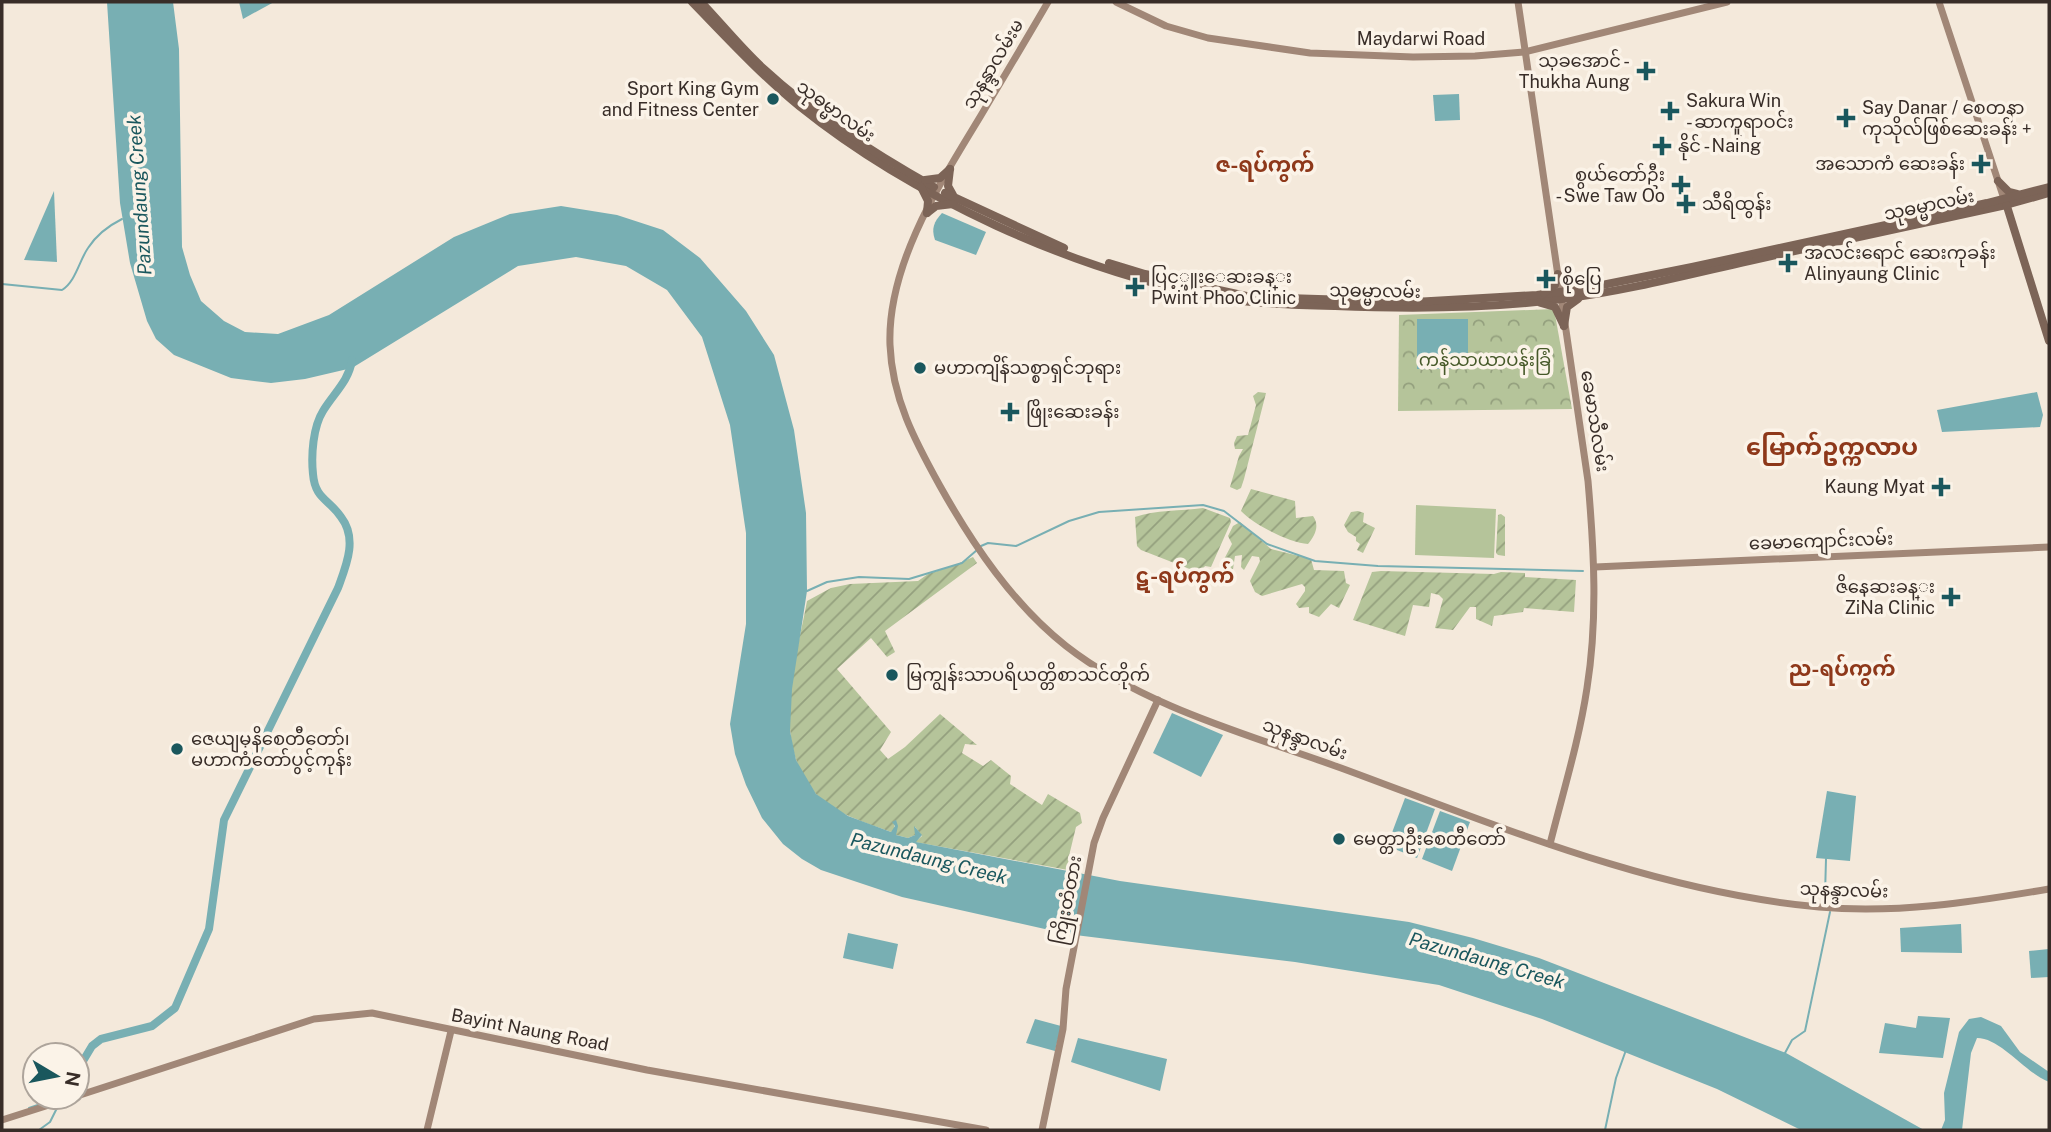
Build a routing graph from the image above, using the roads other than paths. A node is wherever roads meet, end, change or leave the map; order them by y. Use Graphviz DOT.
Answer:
graph roads {
  1 [pos="692,2"];
  2 [pos="701,2"];
  3 [pos="1048,2"];
  4 [pos="1116,2"];
  5 [pos="1518,2"];
  6 [pos="1727,2"];
  7 [pos="1939,2"];
  8 [pos="1524,52"];
  9 [pos="762,71"];
  10 [pos="950,169"];
  11 [pos="1997,181"];
  12 [pos="921,182"];
  13 [pos="2049,187"];
  14 [pos="938,192"];
  15 [pos="2049,193"];
  16 [pos="2022,197"];
  17 [pos="957,202"];
  18 [pos="2005,202"];
  19 [pos="1988,206"];
  20 [pos="927,213"];
  21 [pos="2011,222"];
  22 [pos="1558,274"];
  23 [pos="1583,293"];
  24 [pos="1560,296"];
  25 [pos="1538,298"];
  26 [pos="1564,326"];
  27 [pos="2049,341"];
  28 [pos="2049,547"];
  29 [pos="1595,567"];
  30 [pos="1158,700"];
  31 [pos="1550,844"];
  32 [pos="2049,889"];
  33 [pos="451,1031"];
  34 [pos="91,1092"];
  35 [pos="29,1111"];
  36 [pos="2,1120"];
  37 [pos="427,1130"];
  38 [pos="986,1130"];
  39 [pos="1042,1130"];
  1 -- 9 [label="main road, သုဓမ္မာလမ်း"];
  2 -- 9 [label="main road, သုဓမ္မာလမ်း"];
  3 -- 10 [label="main road, သုနန္ဒာလမ်းမ"];
  4 -- 8 [label="main road, Maydarwi Road"];
  5 -- 8 [label="main road, ခေမာသီလမ်း"];
  6 -- 8 [label="main road, Maydarwi Road"];
  7 -- 11 [label="main road"];
  8 -- 22 [label="main road, ခေမာသီလမ်း"];
  9 -- 12 [label="main road, သုဓမ္မာလမ်း"];
  10 -- 12 [label="main road"];
  10 -- 14 [label="main road, သုနန္ဒာလမ်း"];
  10 -- 17 [label="main road"];
  11 -- 16 [label="main road"];
  11 -- 18 [label="main road"];
  11 -- 19 [label="main road"];
  12 -- 14 [label="main road, သုဓမ္မာလမ်း"];
  12 -- 20 [label="main road"];
  13 -- 16 [label="main road, သုဓမ္မာလမ်း"];
  14 -- 17 [label="main road, သုဓမ္မာလမ်း"];
  14 -- 20 [label="main road, သုနန္ဒာလမ်း"];
  15 -- 16 [label="main road, သုဓမ္မာလမ်း"];
  16 -- 18 [label="main road, သုဓမ္မာလမ်း"];
  16 -- 21 [label="main road"];
  17 -- 20 [label="main road"];
  17 -- 25 [label="main road, သုဓမ္မာလမ်း"];
  18 -- 19 [label="main road, သုဓမ္မာလမ်း"];
  18 -- 21 [label="main road"];
  19 -- 21 [label="main road"];
  19 -- 23 [label="main road, သုဓမ္မာလမ်း"];
  20 -- 30 [label="main road, သုနန္ဒာလမ်း"];
  21 -- 27 [label="main road"];
  22 -- 23 [label="main road"];
  22 -- 24 [label="main road, ခေမာသီလမ်း"];
  22 -- 25 [label="main road"];
  23 -- 24 [label="main road, သုဓမ္မာလမ်း"];
  23 -- 26 [label="main road"];
  24 -- 25 [label="main road, သုဓမ္မာလမ်း"];
  24 -- 26 [label="main road, ခေမာသီလမ်း"];
  25 -- 26 [label="main road"];
  26 -- 29 [label="main road, ခေမာသီလမ်း"];
  28 -- 29 [label="main road, ခေမာကျောင်းလမ်း"];
  29 -- 31 [label="main road, ခေမာသီလမ်း"];
  30 -- 31 [label="main road, သုနန္ဒာလမ်း"];
  30 -- 39 [label="main road, ကြိုးတံတား"];
  31 -- 32 [label="main road, သုနန္ဒာလမ်း"];
  33 -- 34 [label="main road, Bayint Naung Road"];
  33 -- 37 [label="main road"];
  33 -- 38 [label="main road, Bayint Naung Road"];
  35 -- 36 [label="main road, Bayint Naung Road"];
}
